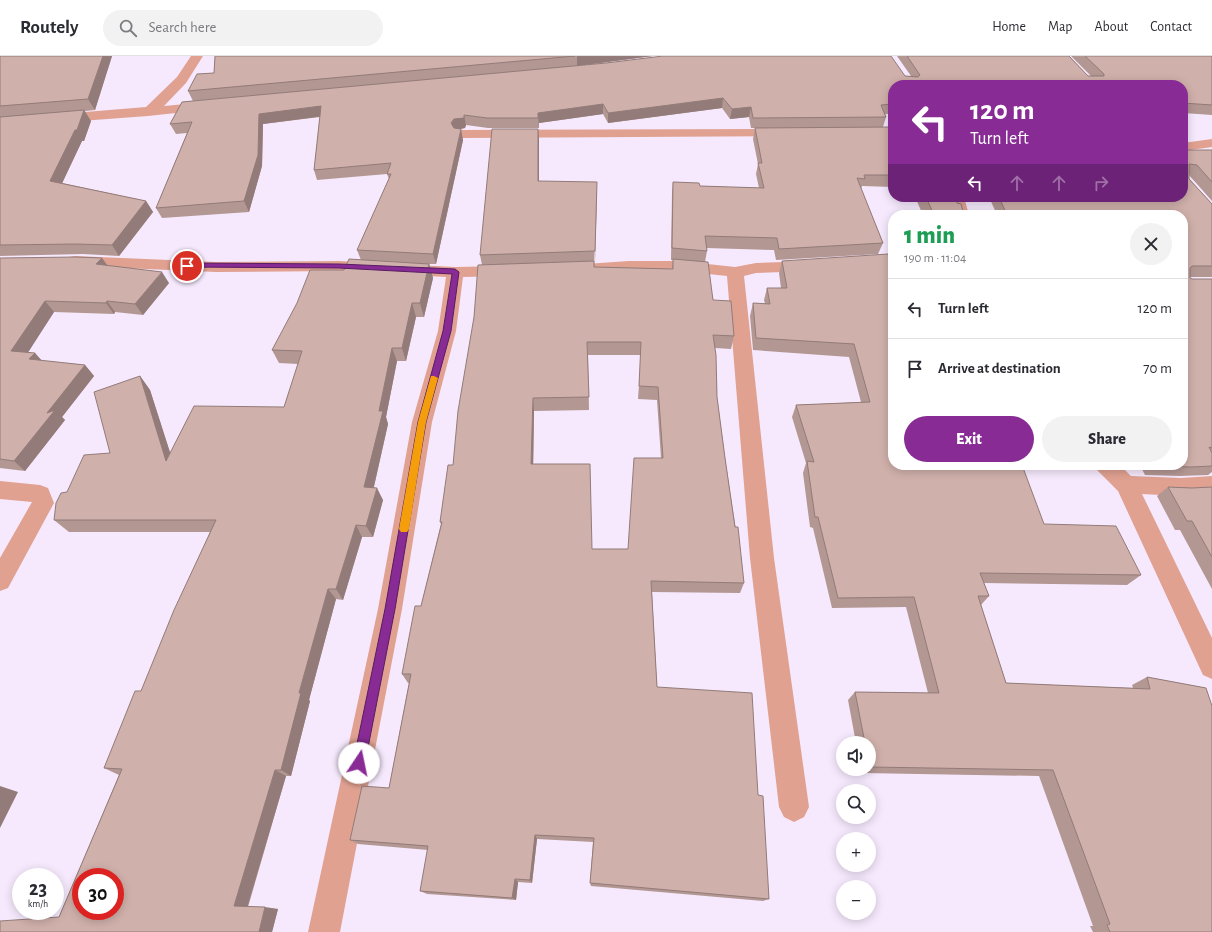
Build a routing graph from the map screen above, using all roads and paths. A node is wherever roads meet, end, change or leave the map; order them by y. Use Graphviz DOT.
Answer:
graph roads {
  1 [pos="197,56"];
  2 [pos="219,104"];
  3 [pos="148,112"];
  4 [pos="0,123"];
  5 [pos="799,133"];
  6 [pos="461,134"];
  7 [pos="1212,143"];
  8 [pos="1188,146"];
  9 [pos="888,260"];
  10 [pos="60,262"];
  11 [pos="846,263"];
  12 [pos="823,265"];
  13 [pos="554,270"];
  14 [pos="525,271"];
  15 [pos="455,272"];
  16 [pos="735,272"];
  17 [pos="1111,470"];
  18 [pos="1126,485"];
  19 [pos="1212,485"];
  20 [pos="0,490"];
  21 [pos="0,580"];
  22 [pos="1212,666"];
  23 [pos="794,807"];
  24 [pos="324,932"];
  1 -- 3 [label="street"];
  2 -- 3 [label="street"];
  3 -- 4 [label="street"];
  5 -- 6 [label="street"];
  7 -- 8 [label="street"];
  9 -- 11 [label="street"];
  10 -- 15 [label="street"];
  12 -- 16 [label="street"];
  13 -- 16 [label="street"];
  14 -- 15 [label="street"];
  15 -- 24 [label="street"];
  16 -- 23 [label="street"];
  17 -- 18 [label="street"];
  18 -- 19 [label="street"];
  18 -- 22 [label="street"];
  20 -- 21 [label="street"];
}
